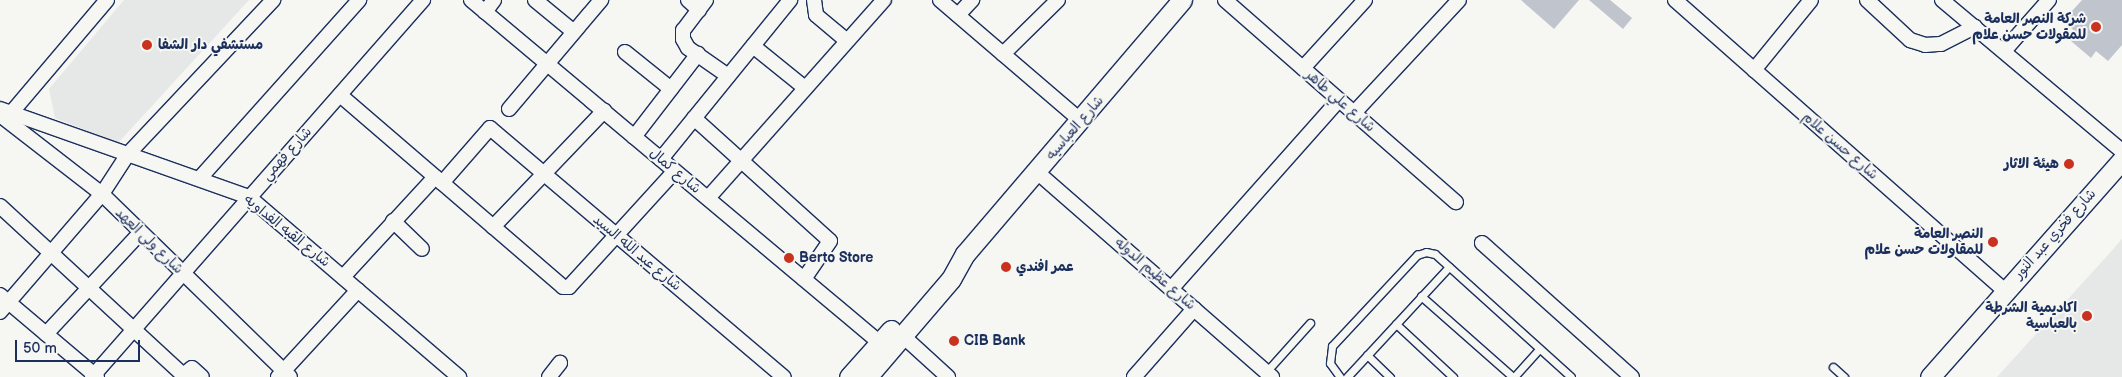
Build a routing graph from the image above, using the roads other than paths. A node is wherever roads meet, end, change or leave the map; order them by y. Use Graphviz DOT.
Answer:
graph roads {
  1 [pos="107,0"];
  2 [pos="273,0"];
  3 [pos="359,0"];
  4 [pos="423,0"];
  5 [pos="471,0"];
  6 [pos="494,0"];
  7 [pos="535,0"];
  8 [pos="602,0"];
  9 [pos="688,0"];
  10 [pos="790,0"];
  11 [pos="814,0"];
  12 [pos="884,0"];
  13 [pos="940,0"];
  14 [pos="972,0"];
  15 [pos="1058,0"];
  16 [pos="1182,0"];
  17 [pos="1225,0"];
  18 [pos="1365,0"];
  19 [pos="1458,0"];
  20 [pos="1675,0"];
  21 [pos="1811,0"];
  22 [pos="1867,0"];
  23 [pos="1942,0"];
  24 [pos="2049,0"];
  25 [pos="703,5"];
  26 [pos="485,12"];
  27 [pos="958,15"];
  28 [pos="1975,27"];
  29 [pos="574,32"];
  30 [pos="847,41"];
  31 [pos="753,46"];
  32 [pos="625,52"];
  33 [pos="2004,52"];
  34 [pos="698,54"];
  35 [pos="1003,54"];
  36 [pos="546,63"];
  37 [pos="1303,68"];
  38 [pos="1754,70"];
  39 [pos="728,76"];
  40 [pos="805,88"];
  41 [pos="671,89"];
  42 [pos="340,95"];
  43 [pos="1339,100"];
  44 [pos="509,110"];
  45 [pos="604,111"];
  46 [pos="4,112"];
  47 [pos="1354,113"];
  48 [pos="694,118"];
  49 [pos="1082,120"];
  50 [pos="634,137"];
  51 [pos="2122,151"];
  52 [pos="128,154"];
  53 [pos="661,159"];
  54 [pos="2122,160"];
  55 [pos="741,161"];
  56 [pos="676,171"];
  57 [pos="1037,172"];
  58 [pos="544,174"];
  59 [pos="200,178"];
  60 [pos="439,180"];
  61 [pos="102,194"];
  62 [pos="248,197"];
  63 [pos="708,198"];
  64 [pos="1456,202"];
  65 [pos="0,206"];
  66 [pos="393,221"];
  67 [pos="493,227"];
  68 [pos="141,232"];
  69 [pos="616,235"];
  70 [pos="1482,243"];
  71 [pos="422,249"];
  72 [pos="51,254"];
  73 [pos="965,254"];
  74 [pos="1449,267"];
  75 [pos="183,273"];
  76 [pos="343,277"];
  77 [pos="804,279"];
  78 [pos="88,289"];
  79 [pos="1171,289"];
  80 [pos="358,290"];
  81 [pos="2004,291"];
  82 [pos="1421,296"];
  83 [pos="3,303"];
  84 [pos="1194,309"];
  85 [pos="1310,323"];
  86 [pos="1396,324"];
  87 [pos="133,330"];
  88 [pos="46,334"];
  89 [pos="903,336"];
  90 [pos="880,343"];
  91 [pos="1539,348"];
  92 [pos="1366,355"];
  93 [pos="560,364"];
  94 [pos="1833,367"];
  95 [pos="284,375"];
  96 [pos="1267,375"];
  97 [pos="95,376"];
  98 [pos="1566,376"];
  99 [pos="202,377"];
  100 [pos="459,377"];
  101 [pos="549,377"];
  102 [pos="784,377"];
  103 [pos="849,377"];
  104 [pos="867,377"];
  105 [pos="948,377"];
  106 [pos="1134,377"];
  107 [pos="1340,377"];
  108 [pos="1346,377"];
  109 [pos="1390,377"];
  110 [pos="1453,377"];
  111 [pos="1514,377"];
  112 [pos="1632,377"];
  113 [pos="1844,377"];
  114 [pos="1930,377"];
  1 -- 46 [label="street"];
  2 -- 52 [label="street"];
  3 -- 59 [label="street"];
  4 -- 42 [label="street, شارع فهمي"];
  5 -- 26 [label="street, شارع كمال"];
  6 -- 26 [label="street"];
  7 -- 29 [label="street"];
  8 -- 29 [label="street"];
  9 -- 25 [label="street"];
  10 -- 31 [label="street"];
  11 -- 30 [label="street"];
  12 -- 30 [label="street"];
  13 -- 27 [label="street"];
  14 -- 27 [label="street"];
  15 -- 35 [label="street"];
  16 -- 49 [label="main road, شارع العباسيه"];
  17 -- 37 [label="street, شارع علي طاهر"];
  18 -- 37 [label="street"];
  19 -- 47 [label="street"];
  20 -- 38 [label="street, شارع حسن علام"];
  21 -- 38 [label="street"];
  22 -- 28 [label="street"];
  23 -- 28 [label="street"];
  24 -- 33 [label="street"];
  25 -- 34 [label="street"];
  26 -- 36 [label="street, شارع كمال"];
  27 -- 35 [label="street"];
  28 -- 33 [label="street"];
  29 -- 36 [label="street"];
  30 -- 40 [label="street"];
  31 -- 39 [label="street"];
  31 -- 40 [label="street"];
  32 -- 41 [label="street"];
  33 -- 51 [label="street"];
  34 -- 39 [label="street"];
  34 -- 41 [label="street"];
  35 -- 49 [label="street"];
  36 -- 44 [label="street"];
  36 -- 45 [label="street, شارع كمال"];
  37 -- 43 [label="street, شارع علي طاهر"];
  38 -- 81 [label="street, شارع حسن علام"];
  39 -- 48 [label="street"];
  40 -- 55 [label="street"];
  41 -- 50 [label="street"];
  42 -- 60 [label="street"];
  42 -- 62 [label="street, شارع فهمي"];
  43 -- 47 [label="street, شارع علي طاهر"];
  43 -- 79 [label="street"];
  45 -- 50 [label="street, شارع كمال"];
  45 -- 58 [label="street"];
  46 -- 52 [label="street, شارع القبه الفداويه"];
  46 -- 61 [label="street, شارع ولى العهد"];
  47 -- 64 [label="street, شارع علي طاهر"];
  48 -- 53 [label="street"];
  48 -- 55 [label="street"];
  49 -- 57 [label="main road, شارع العباسيه"];
  50 -- 53 [label="street, شارع كمال"];
  52 -- 59 [label="street, شارع القبه الفداويه"];
  52 -- 61 [label="street"];
  53 -- 56 [label="street, شارع كمال"];
  54 -- 81 [label="main road, شارع فخري عبد النور"];
  55 -- 63 [label="street"];
  55 -- 77 [label="street"];
  56 -- 63 [label="street, شارع كمال"];
  56 -- 69 [label="street"];
  57 -- 73 [label="main road, شارع العباسيه"];
  57 -- 79 [label="street, شارع عظيم الدوله"];
  58 -- 60 [label="street, شارع عبد الله السيد"];
  58 -- 67 [label="street"];
  58 -- 69 [label="street, شارع عبد الله السيد"];
  59 -- 62 [label="street, شارع القبه الفداويه"];
  60 -- 66 [label="street"];
  60 -- 67 [label="street"];
  61 -- 68 [label="street, شارع ولى العهد"];
  61 -- 72 [label="street"];
  62 -- 75 [label="street, شارع فهمي"];
  62 -- 76 [label="street, شارع القبه الفداويه"];
  63 -- 77 [label="street, شارع كمال"];
  65 -- 72 [label="street"];
  66 -- 71 [label="street"];
  66 -- 76 [label="street"];
  67 -- 69 [label="street"];
  68 -- 75 [label="street, شارع ولى العهد"];
  68 -- 78 [label="street"];
  69 -- 102 [label="street, شارع عبد الله السيد"];
  70 -- 112 [label="street"];
  72 -- 78 [label="street"];
  72 -- 83 [label="street"];
  73 -- 89 [label="main road, شارع العباسيه"];
  73 -- 90 [label="main road, شارع العباسيه"];
  74 -- 82 [label="lane"];
  74 -- 91 [label="lane"];
  74 -- 107 [label="lane"];
  75 -- 87 [label="street, شارع فهمي"];
  75 -- 95 [label="street, شارع ولى العهد"];
  76 -- 80 [label="street, شارع القبه الفداويه"];
  77 -- 90 [label="street, شارع كمال"];
  78 -- 87 [label="street"];
  78 -- 88 [label="street"];
  79 -- 84 [label="street, شارع عظيم الدوله"];
  80 -- 95 [label="street"];
  80 -- 100 [label="street, شارع القبه الفداويه"];
  81 -- 114 [label="main road, شارع فخري عبد النور"];
  82 -- 86 [label="lane"];
  82 -- 111 [label="lane"];
  83 -- 88 [label="street"];
  84 -- 96 [label="street, شارع عظيم الدوله"];
  84 -- 106 [label="street"];
  85 -- 96 [label="lane"];
  86 -- 92 [label="lane"];
  86 -- 110 [label="lane"];
  87 -- 97 [label="street, شارع فهمي"];
  87 -- 99 [label="street"];
  88 -- 97 [label="street"];
  89 -- 104 [label="main road, شارع العباسيه"];
  89 -- 105 [label="street"];
  90 -- 103 [label="main road, شارع العباسيه"];
  91 -- 98 [label="lane"];
  91 -- 111 [label="lane"];
  92 -- 108 [label="lane"];
  92 -- 109 [label="lane"];
  93 -- 101 [label="street"];
  94 -- 113 [label="lane"];
}
